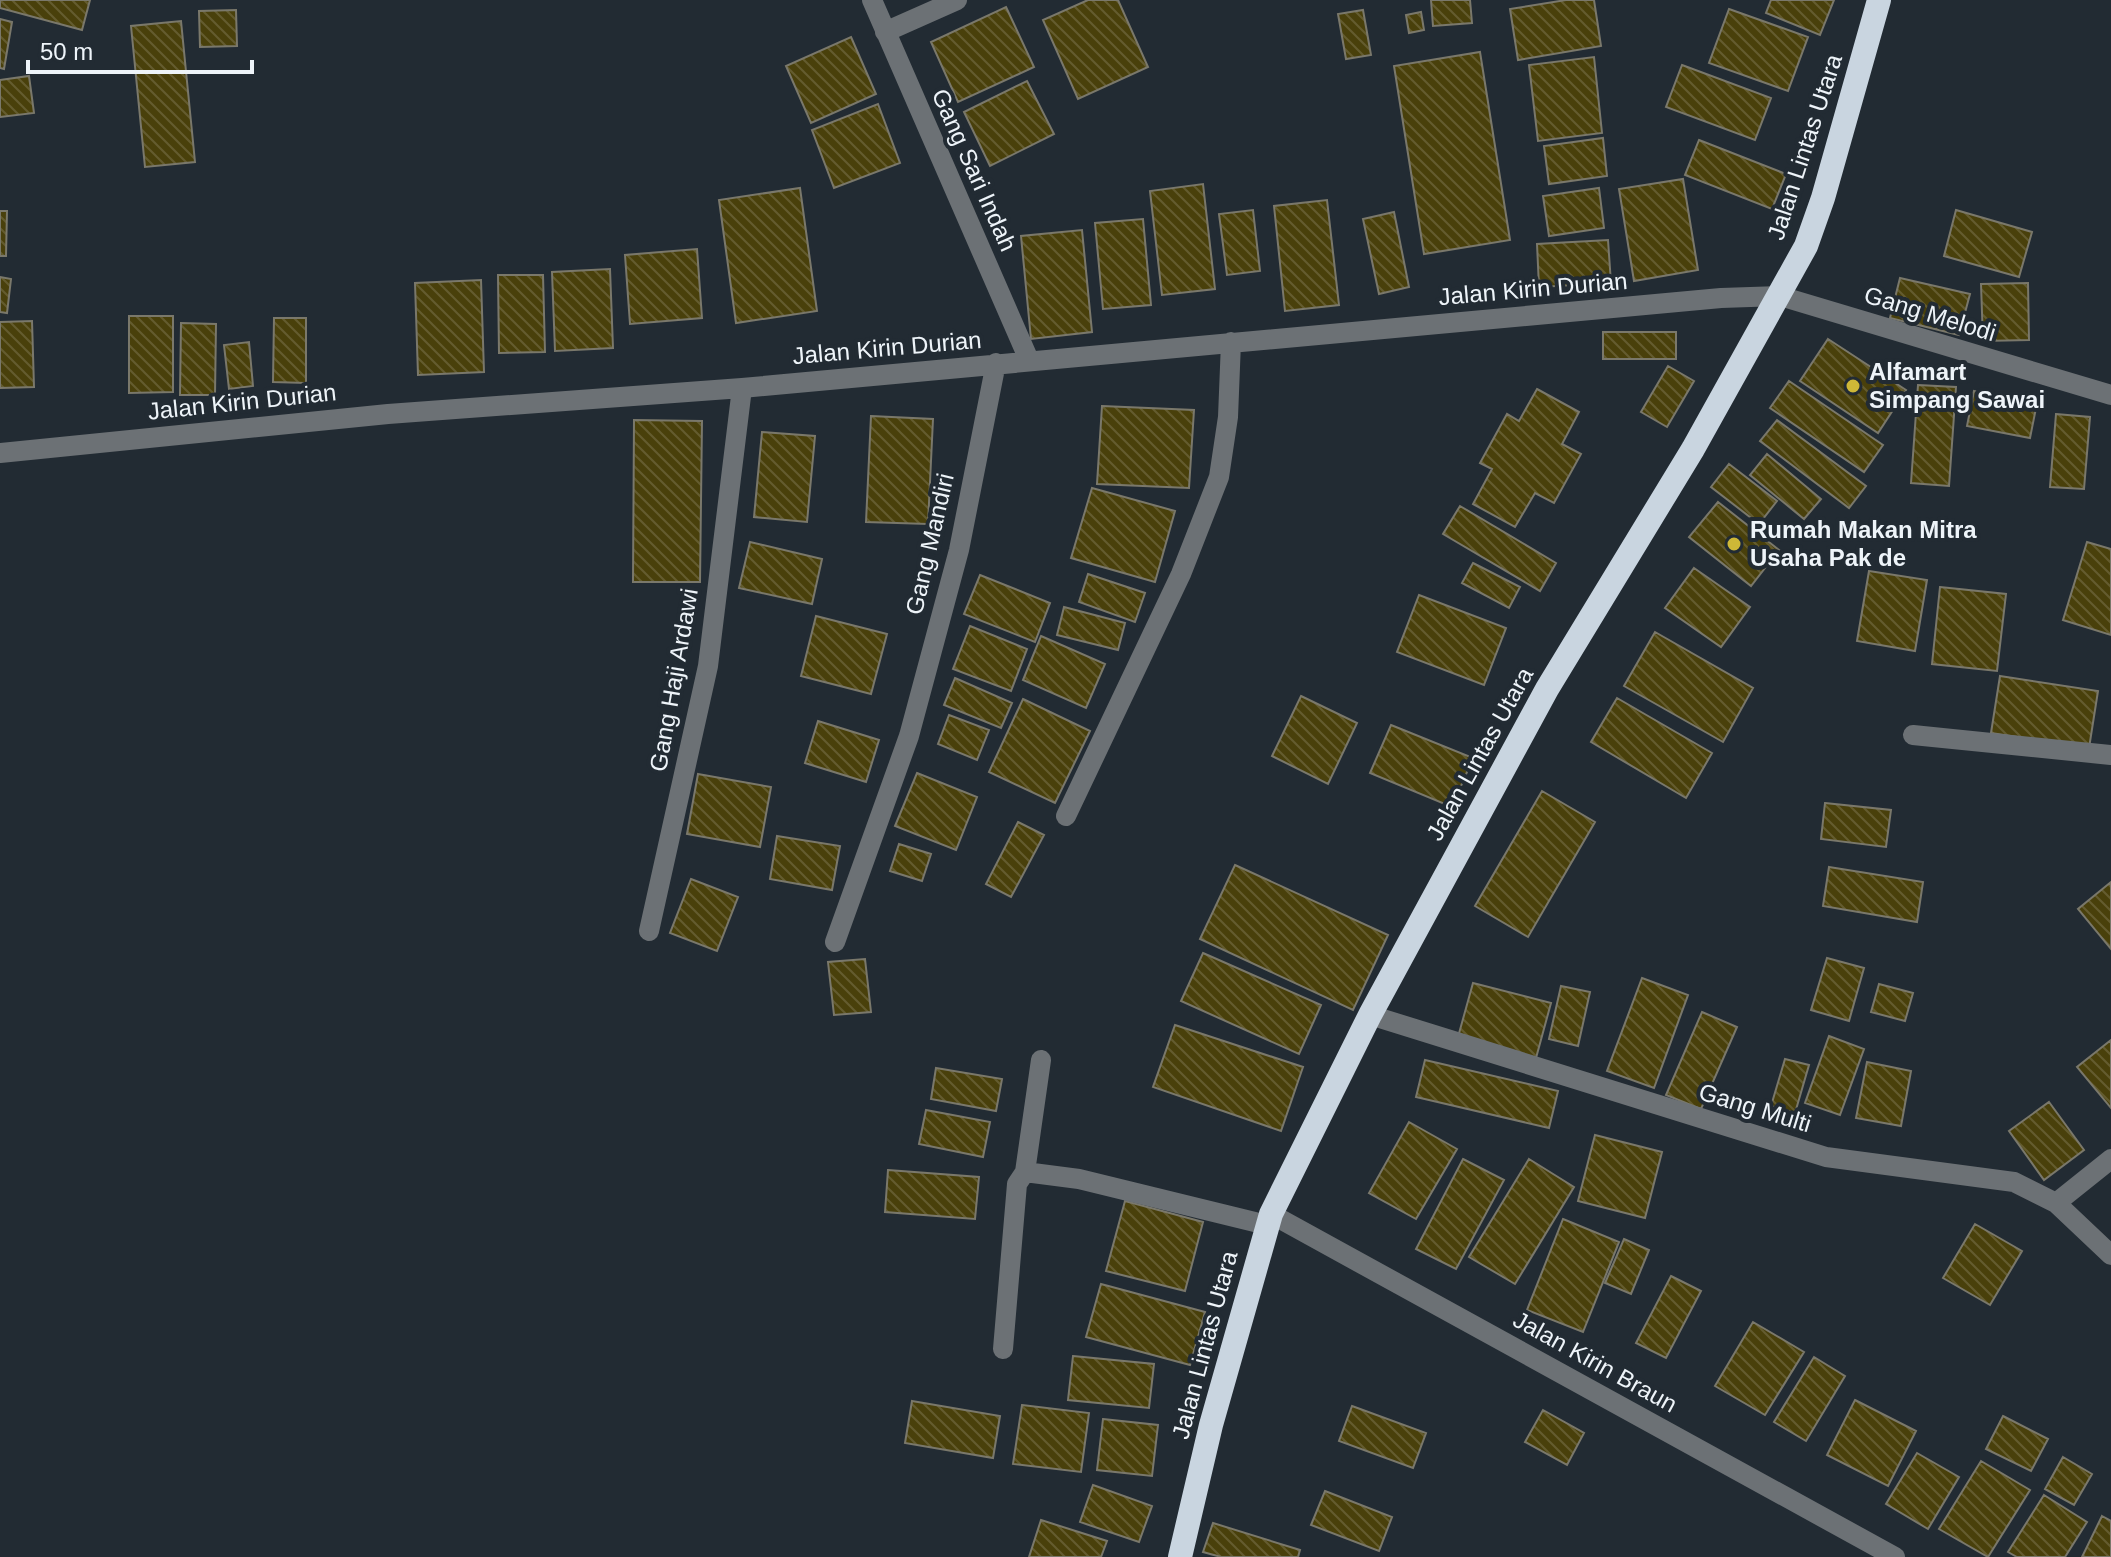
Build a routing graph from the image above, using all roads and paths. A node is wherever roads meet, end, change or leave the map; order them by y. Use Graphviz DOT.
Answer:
graph roads {
  1 [pos="872,0"];
  2 [pos="957,0"];
  3 [pos="1879,0"];
  4 [pos="885,32"];
  5 [pos="1780,296"];
  6 [pos="1231,342"];
  7 [pos="1029,360"];
  8 [pos="996,363"];
  9 [pos="742,388"];
  10 [pos="2111,395"];
  11 [pos="0,453"];
  12 [pos="1913,735"];
  13 [pos="2111,755"];
  14 [pos="1066,816"];
  15 [pos="649,931"];
  16 [pos="835,942"];
  17 [pos="1370,1015"];
  18 [pos="1041,1060"];
  19 [pos="2111,1159"];
  20 [pos="1025,1172"];
  21 [pos="2056,1203"];
  22 [pos="1269,1219"];
  23 [pos="2111,1255"];
  24 [pos="1003,1349"];
  25 [pos="1180,1557"];
  26 [pos="1895,1557"];
  1 -- 4 [label="street, Gang Sari Indah"];
  2 -- 4 [label="street"];
  3 -- 5 [label="highway, Jalan Lintas Utara"];
  4 -- 7 [label="street, Gang Sari Indah"];
  5 -- 6 [label="street, Jalan Kirin Durian"];
  5 -- 10 [label="street, Gang Melodi"];
  5 -- 17 [label="highway, Jalan Lintas Utara"];
  6 -- 7 [label="street, Jalan Kirin Durian"];
  6 -- 14 [label="street"];
  7 -- 8 [label="street, Jalan Kirin Durian"];
  8 -- 9 [label="street, Jalan Kirin Durian"];
  8 -- 16 [label="street, Gang Mandiri"];
  9 -- 11 [label="street, Jalan Kirin Durian"];
  9 -- 15 [label="street, Gang Haji Ardawi"];
  12 -- 13 [label="street"];
  17 -- 21 [label="street, Gang Multi"];
  17 -- 22 [label="highway, Jalan Lintas Utara"];
  18 -- 20 [label="street"];
  19 -- 21 [label="street"];
  20 -- 22 [label="street, Jalan Kirin Braun"];
  20 -- 24 [label="street"];
  21 -- 23 [label="street, Gang Multi"];
  22 -- 25 [label="highway, Jalan Lintas Utara"];
  22 -- 26 [label="street, Jalan Kirin Braun"];
}
